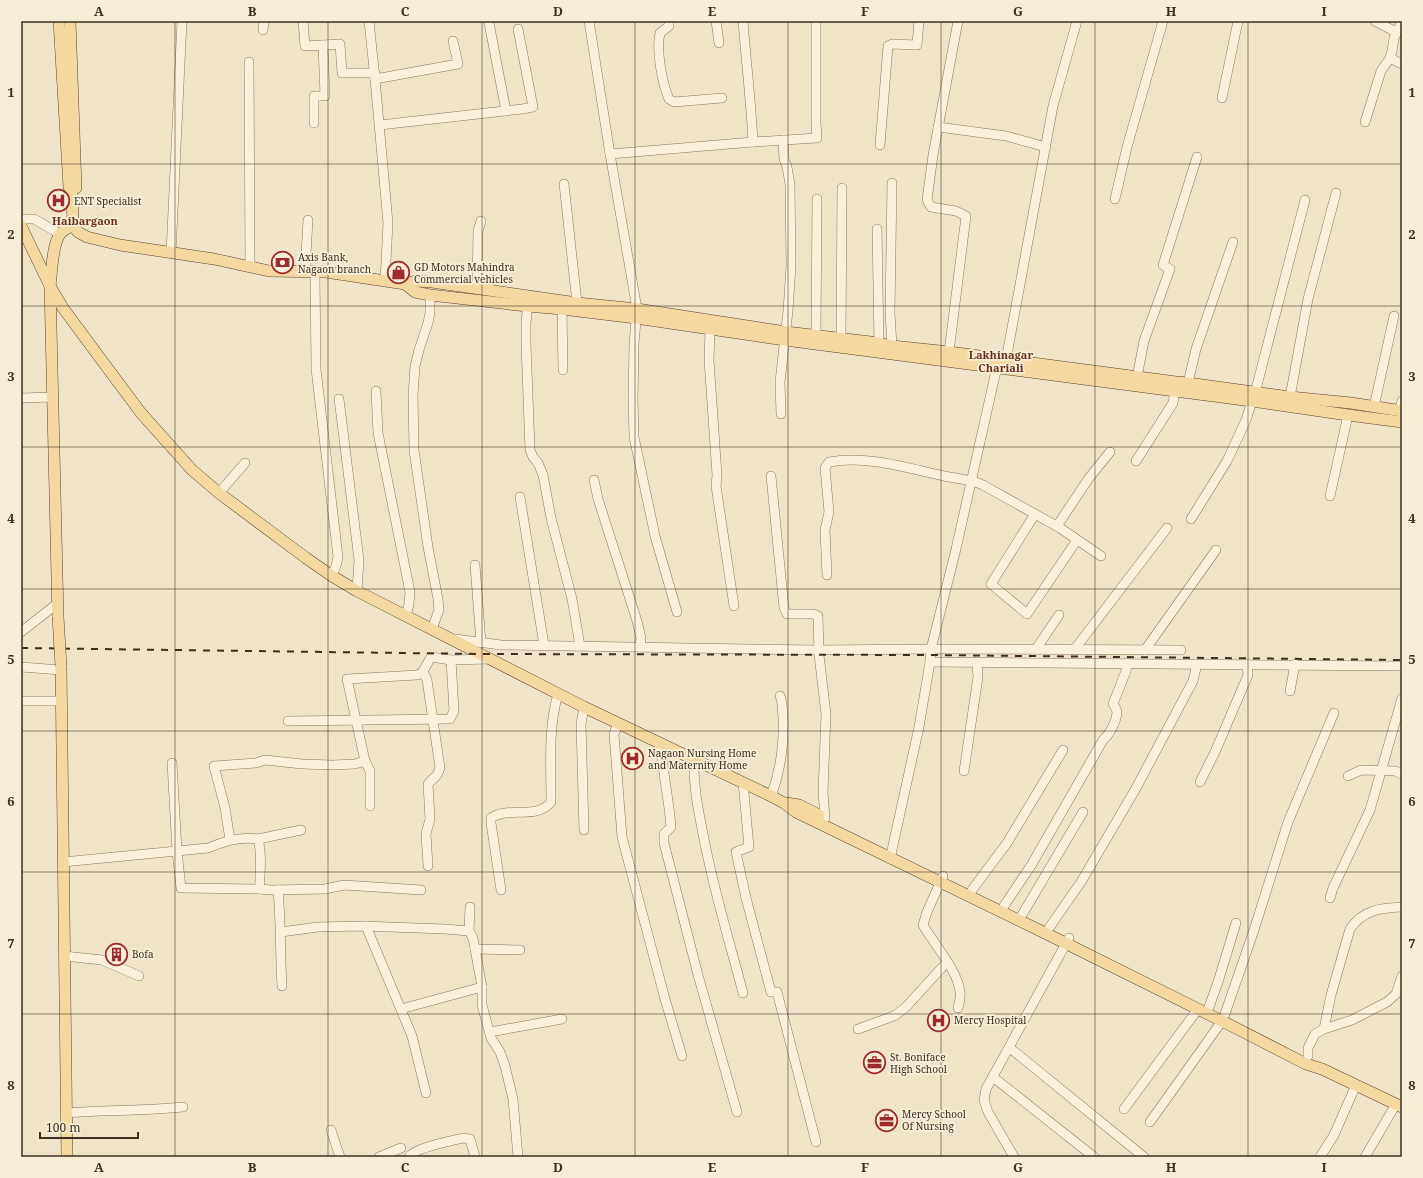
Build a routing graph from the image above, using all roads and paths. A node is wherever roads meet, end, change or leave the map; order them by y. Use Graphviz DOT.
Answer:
graph roads {
  1 [pos="59,21"];
  2 [pos="70,21"];
  3 [pos="182,21"];
  4 [pos="303,21"];
  5 [pos="368,21"];
  6 [pos="589,21"];
  7 [pos="669,21"];
  8 [pos="716,21"];
  9 [pos="742,21"];
  10 [pos="816,21"];
  11 [pos="919,21"];
  12 [pos="958,21"];
  13 [pos="1077,21"];
  14 [pos="1163,21"];
  15 [pos="1238,21"];
  16 [pos="1375,21"];
  17 [pos="1402,21"];
  18 [pos="489,24"];
  19 [pos="518,29"];
  20 [pos="1396,32"];
  21 [pos="453,41"];
  22 [pos="719,43"];
  23 [pos="323,45"];
  24 [pos="1390,58"];
  25 [pos="249,62"];
  26 [pos="1402,64"];
  27 [pos="375,76"];
  28 [pos="722,98"];
  29 [pos="1222,98"];
  30 [pos="506,111"];
  31 [pos="1365,122"];
  32 [pos="314,123"];
  33 [pos="380,125"];
  34 [pos="938,127"];
  35 [pos="783,140"];
  36 [pos="753,142"];
  37 [pos="880,145"];
  38 [pos="1046,147"];
  39 [pos="610,154"];
  40 [pos="1197,157"];
  41 [pos="892,182"];
  42 [pos="564,184"];
  43 [pos="842,188"];
  44 [pos="72,190"];
  45 [pos="1336,193"];
  46 [pos="817,199"];
  47 [pos="1114,199"];
  48 [pos="1305,200"];
  49 [pos="21,219"];
  50 [pos="308,220"];
  51 [pos="481,221"];
  52 [pos="73,225"];
  53 [pos="21,226"];
  54 [pos="877,230"];
  55 [pos="60,234"];
  56 [pos="1233,242"];
  57 [pos="171,253"];
  58 [pos="250,267"];
  59 [pos="310,272"];
  60 [pos="385,281"];
  61 [pos="404,284"];
  62 [pos="50,286"];
  63 [pos="477,289"];
  64 [pos="430,294"];
  65 [pos="527,301"];
  66 [pos="577,303"];
  67 [pos="562,309"];
  68 [pos="637,313"];
  69 [pos="1394,316"];
  70 [pos="710,329"];
  71 [pos="816,335"];
  72 [pos="786,336"];
  73 [pos="842,339"];
  74 [pos="879,343"];
  75 [pos="892,346"];
  76 [pos="949,352"];
  77 [pos="1001,362"];
  78 [pos="563,370"];
  79 [pos="1137,377"];
  80 [pos="1188,383"];
  81 [pos="376,391"];
  82 [pos="1175,391"];
  83 [pos="53,396"];
  84 [pos="1253,397"];
  85 [pos="21,398"];
  86 [pos="339,398"];
  87 [pos="1290,398"];
  88 [pos="1374,407"];
  89 [pos="1401,408"];
  90 [pos="781,414"];
  91 [pos="1348,416"];
  92 [pos="1402,422"];
  93 [pos="1110,452"];
  94 [pos="1136,461"];
  95 [pos="245,463"];
  96 [pos="771,476"];
  97 [pos="594,480"];
  98 [pos="971,480"];
  99 [pos="219,493"];
  100 [pos="1330,496"];
  101 [pos="520,497"];
  102 [pos="1034,514"];
  103 [pos="1191,519"];
  104 [pos="1057,526"];
  105 [pos="1167,528"];
  106 [pos="1077,540"];
  107 [pos="1216,550"];
  108 [pos="1101,556"];
  109 [pos="475,565"];
  110 [pos="827,575"];
  111 [pos="332,576"];
  112 [pos="357,591"];
  113 [pos="58,604"];
  114 [pos="734,606"];
  115 [pos="677,612"];
  116 [pos="1059,615"];
  117 [pos="406,616"];
  118 [pos="432,629"];
  119 [pos="21,632"];
  120 [pos="452,639"];
  121 [pos="481,643"];
  122 [pos="544,645"];
  123 [pos="580,646"];
  124 [pos="640,647"];
  125 [pos="931,648"];
  126 [pos="1036,649"];
  127 [pos="819,650"];
  128 [pos="1074,650"];
  129 [pos="1145,650"];
  130 [pos="1181,650"];
  131 [pos="490,659"];
  132 [pos="452,660"];
  133 [pos="930,662"];
  134 [pos="977,662"];
  135 [pos="1127,663"];
  136 [pos="1195,664"];
  137 [pos="1247,664"];
  138 [pos="1295,664"];
  139 [pos="1402,666"];
  140 [pos="21,667"];
  141 [pos="61,668"];
  142 [pos="423,671"];
  143 [pos="1290,691"];
  144 [pos="558,694"];
  145 [pos="780,696"];
  146 [pos="1402,698"];
  147 [pos="21,701"];
  148 [pos="62,701"];
  149 [pos="584,707"];
  150 [pos="1334,713"];
  151 [pos="433,720"];
  152 [pos="288,721"];
  153 [pos="356,721"];
  154 [pos="618,723"];
  155 [pos="661,743"];
  156 [pos="1063,750"];
  157 [pos="694,758"];
  158 [pos="365,760"];
  159 [pos="172,763"];
  160 [pos="964,771"];
  161 [pos="1380,771"];
  162 [pos="1402,774"];
  163 [pos="1348,776"];
  164 [pos="743,782"];
  165 [pos="1200,782"];
  166 [pos="771,796"];
  167 [pos="784,803"];
  168 [pos="370,806"];
  169 [pos="1083,812"];
  170 [pos="825,818"];
  171 [pos="302,830"];
  172 [pos="584,830"];
  173 [pos="258,838"];
  174 [pos="230,840"];
  175 [pos="177,851"];
  176 [pos="891,855"];
  177 [pos="64,862"];
  178 [pos="428,866"];
  179 [pos="942,880"];
  180 [pos="260,889"];
  181 [pos="278,890"];
  182 [pos="421,890"];
  183 [pos="501,890"];
  184 [pos="972,890"];
  185 [pos="1330,898"];
  186 [pos="1004,906"];
  187 [pos="470,907"];
  188 [pos="1402,907"];
  189 [pos="1022,915"];
  190 [pos="1236,924"];
  191 [pos="366,926"];
  192 [pos="1048,928"];
  193 [pos="469,931"];
  194 [pos="281,932"];
  195 [pos="1068,941"];
  196 [pos="475,949"];
  197 [pos="520,950"];
  198 [pos="64,956"];
  199 [pos="947,962"];
  200 [pos="139,976"];
  201 [pos="1402,976"];
  202 [pos="282,986"];
  203 [pos="482,987"];
  204 [pos="743,993"];
  205 [pos="1209,1007"];
  206 [pos="958,1008"];
  207 [pos="401,1009"];
  208 [pos="1198,1009"];
  209 [pos="1223,1017"];
  210 [pos="562,1019"];
  211 [pos="858,1029"];
  212 [pos="1324,1029"];
  213 [pos="490,1032"];
  214 [pos="1010,1048"];
  215 [pos="682,1056"];
  216 [pos="1308,1056"];
  217 [pos="1322,1069"];
  218 [pos="993,1077"];
  219 [pos="1356,1085"];
  220 [pos="426,1093"];
  221 [pos="1399,1106"];
  222 [pos="183,1107"];
  223 [pos="1124,1109"];
  224 [pos="737,1112"];
  225 [pos="66,1113"];
  226 [pos="1150,1122"];
  227 [pos="331,1130"];
  228 [pos="816,1142"];
  229 [pos="401,1148"];
  230 [pos="67,1157"];
  231 [pos="340,1157"];
  232 [pos="379,1157"];
  233 [pos="409,1157"];
  234 [pos="476,1157"];
  235 [pos="518,1157"];
  236 [pos="1014,1157"];
  237 [pos="1094,1157"];
  238 [pos="1144,1157"];
  239 [pos="1320,1157"];
  240 [pos="1365,1157"];
  1 -- 44 [label="main road"];
  2 -- 44 [label="main road"];
  3 -- 57 [label="street"];
  4 -- 23 [label="street"];
  5 -- 27 [label="street"];
  6 -- 39 [label="street"];
  7 -- 28 [label="street"];
  8 -- 22 [label="street"];
  9 -- 36 [label="street"];
  10 -- 35 [label="street"];
  11 -- 37 [label="street"];
  12 -- 34 [label="street"];
  13 -- 38 [label="street"];
  14 -- 47 [label="street"];
  15 -- 29 [label="street"];
  16 -- 20 [label="street"];
  17 -- 20 [label="street"];
  18 -- 30 [label="street"];
  19 -- 30 [label="street"];
  20 -- 24 [label="street"];
  21 -- 27 [label="street"];
  23 -- 27 [label="street"];
  23 -- 32 [label="street"];
  24 -- 26 [label="street"];
  24 -- 31 [label="street"];
  25 -- 58 [label="street"];
  27 -- 33 [label="street"];
  30 -- 33 [label="street"];
  33 -- 60 [label="street"];
  34 -- 38 [label="street"];
  34 -- 76 [label="street"];
  35 -- 36 [label="street"];
  35 -- 72 [label="street"];
  36 -- 39 [label="street"];
  38 -- 77 [label="street"];
  39 -- 68 [label="street"];
  40 -- 79 [label="street"];
  41 -- 75 [label="street"];
  42 -- 66 [label="street"];
  43 -- 73 [label="street"];
  44 -- 52 [label="main road"];
  45 -- 87 [label="street"];
  46 -- 71 [label="street"];
  48 -- 84 [label="street"];
  49 -- 55 [label="street"];
  50 -- 59 [label="street"];
  51 -- 63 [label="street"];
  52 -- 55 [label="main road"];
  52 -- 57 [label="main road"];
  53 -- 62 [label="main road"];
  54 -- 74 [label="street"];
  55 -- 62 [label="main road"];
  56 -- 80 [label="street"];
  57 -- 58 [label="main road"];
  58 -- 59 [label="main road"];
  59 -- 60 [label="main road"];
  59 -- 111 [label="street"];
  60 -- 61 [label="main road"];
  61 -- 63 [label="main road"];
  61 -- 64 [label="main road"];
  62 -- 83 [label="main road"];
  62 -- 99 [label="main road"];
  63 -- 65 [label="main road"];
  64 -- 65 [label="main road"];
  64 -- 118 [label="street"];
  65 -- 66 [label="main road"];
  65 -- 67 [label="main road"];
  65 -- 123 [label="street"];
  66 -- 68 [label="main road"];
  67 -- 68 [label="main road"];
  67 -- 78 [label="street"];
  68 -- 70 [label="main road"];
  68 -- 72 [label="main road"];
  68 -- 115 [label="street"];
  69 -- 88 [label="street"];
  70 -- 72 [label="main road"];
  70 -- 114 [label="street"];
  71 -- 72 [label="main road"];
  71 -- 73 [label="main road"];
  72 -- 77 [label="main road"];
  72 -- 90 [label="street"];
  73 -- 74 [label="main road"];
  74 -- 75 [label="main road"];
  75 -- 76 [label="main road"];
  76 -- 77 [label="main road"];
  77 -- 79 [label="main road"];
  77 -- 82 [label="main road"];
  77 -- 98 [label="street"];
  79 -- 80 [label="main road"];
  80 -- 84 [label="main road"];
  81 -- 117 [label="street"];
  82 -- 84 [label="main road"];
  82 -- 94 [label="street"];
  83 -- 85 [label="street"];
  83 -- 113 [label="main road"];
  84 -- 87 [label="main road"];
  84 -- 91 [label="main road"];
  84 -- 103 [label="street"];
  86 -- 112 [label="street"];
  87 -- 88 [label="main road"];
  88 -- 89 [label="main road"];
  91 -- 92 [label="main road"];
  91 -- 100 [label="street"];
  93 -- 104 [label="street"];
  95 -- 99 [label="street"];
  96 -- 127 [label="street"];
  97 -- 124 [label="street"];
  98 -- 102 [label="street"];
  98 -- 110 [label="street"];
  98 -- 125 [label="street"];
  99 -- 111 [label="main road"];
  101 -- 122 [label="street"];
  102 -- 104 [label="street"];
  102 -- 106 [label="street"];
  104 -- 106 [label="street"];
  105 -- 128 [label="street"];
  106 -- 108 [label="street"];
  107 -- 129 [label="street"];
  109 -- 121 [label="street"];
  111 -- 112 [label="main road"];
  112 -- 117 [label="main road"];
  113 -- 119 [label="street"];
  113 -- 141 [label="main road, bridge"];
  116 -- 126 [label="street"];
  117 -- 118 [label="main road"];
  118 -- 120 [label="main road"];
  120 -- 121 [label="street"];
  120 -- 131 [label="main road"];
  121 -- 122 [label="street"];
  122 -- 123 [label="street"];
  123 -- 124 [label="street"];
  124 -- 127 [label="street"];
  125 -- 126 [label="street"];
  125 -- 127 [label="street"];
  125 -- 133 [label="street"];
  126 -- 128 [label="street"];
  127 -- 170 [label="street"];
  128 -- 129 [label="street"];
  129 -- 130 [label="street"];
  131 -- 132 [label="street"];
  131 -- 144 [label="main road"];
  132 -- 142 [label="street"];
  132 -- 151 [label="street"];
  133 -- 134 [label="street"];
  133 -- 176 [label="street"];
  134 -- 135 [label="street"];
  134 -- 160 [label="street"];
  135 -- 136 [label="street"];
  135 -- 186 [label="street"];
  136 -- 137 [label="street"];
  136 -- 192 [label="street"];
  137 -- 138 [label="street"];
  137 -- 165 [label="street"];
  138 -- 139 [label="street"];
  138 -- 143 [label="street"];
  140 -- 141 [label="street"];
  141 -- 148 [label="main road"];
  142 -- 151 [label="street"];
  142 -- 153 [label="street"];
  144 -- 149 [label="main road"];
  144 -- 183 [label="street"];
  145 -- 166 [label="street"];
  146 -- 161 [label="street"];
  147 -- 148 [label="street"];
  148 -- 177 [label="main road"];
  149 -- 154 [label="main road"];
  149 -- 172 [label="street"];
  150 -- 209 [label="street"];
  151 -- 153 [label="street"];
  151 -- 178 [label="street"];
  152 -- 153 [label="street"];
  153 -- 158 [label="street"];
  154 -- 155 [label="main road"];
  154 -- 215 [label="street"];
  155 -- 157 [label="main road"];
  155 -- 224 [label="street"];
  156 -- 184 [label="street"];
  157 -- 164 [label="main road"];
  157 -- 204 [label="street"];
  158 -- 168 [label="street"];
  158 -- 174 [label="street"];
  159 -- 175 [label="street"];
  161 -- 162 [label="street"];
  161 -- 163 [label="street"];
  161 -- 185 [label="street"];
  164 -- 166 [label="main road"];
  164 -- 228 [label="street"];
  166 -- 167 [label="main road"];
  167 -- 170 [label="main road"];
  167 -- 176 [label="main road"];
  169 -- 189 [label="street"];
  170 -- 176 [label="main road"];
  171 -- 173 [label="street"];
  173 -- 174 [label="street"];
  173 -- 180 [label="street"];
  174 -- 175 [label="street"];
  175 -- 177 [label="street"];
  175 -- 180 [label="street"];
  176 -- 179 [label="main road"];
  177 -- 198 [label="main road"];
  179 -- 184 [label="main road"];
  179 -- 195 [label="main road"];
  179 -- 199 [label="street"];
  180 -- 181 [label="street"];
  181 -- 182 [label="street"];
  181 -- 194 [label="street"];
  184 -- 186 [label="main road"];
  186 -- 189 [label="main road"];
  187 -- 193 [label="street"];
  188 -- 212 [label="street"];
  189 -- 192 [label="main road"];
  190 -- 205 [label="street"];
  191 -- 193 [label="street"];
  191 -- 194 [label="street"];
  191 -- 207 [label="street"];
  192 -- 195 [label="main road"];
  193 -- 196 [label="street"];
  194 -- 202 [label="street"];
  195 -- 205 [label="main road"];
  195 -- 208 [label="main road"];
  195 -- 214 [label="street"];
  196 -- 197 [label="street"];
  196 -- 203 [label="street"];
  198 -- 200 [label="street"];
  198 -- 225 [label="main road"];
  199 -- 206 [label="street"];
  199 -- 211 [label="street"];
  201 -- 212 [label="street"];
  203 -- 207 [label="street"];
  203 -- 213 [label="street"];
  205 -- 209 [label="main road"];
  207 -- 220 [label="street"];
  208 -- 209 [label="main road"];
  208 -- 223 [label="street"];
  209 -- 216 [label="main road"];
  209 -- 217 [label="main road"];
  209 -- 226 [label="street"];
  210 -- 213 [label="street"];
  212 -- 216 [label="street"];
  213 -- 235 [label="street"];
  214 -- 218 [label="street"];
  214 -- 238 [label="street"];
  216 -- 217 [label="main road"];
  217 -- 219 [label="main road"];
  218 -- 236 [label="street"];
  218 -- 237 [label="street"];
  219 -- 221 [label="main road"];
  219 -- 239 [label="street"];
  221 -- 240 [label="street"];
  222 -- 225 [label="street"];
  225 -- 230 [label="main road"];
  227 -- 231 [label="street"];
  229 -- 232 [label="street"];
  233 -- 234 [label="street"];
}
